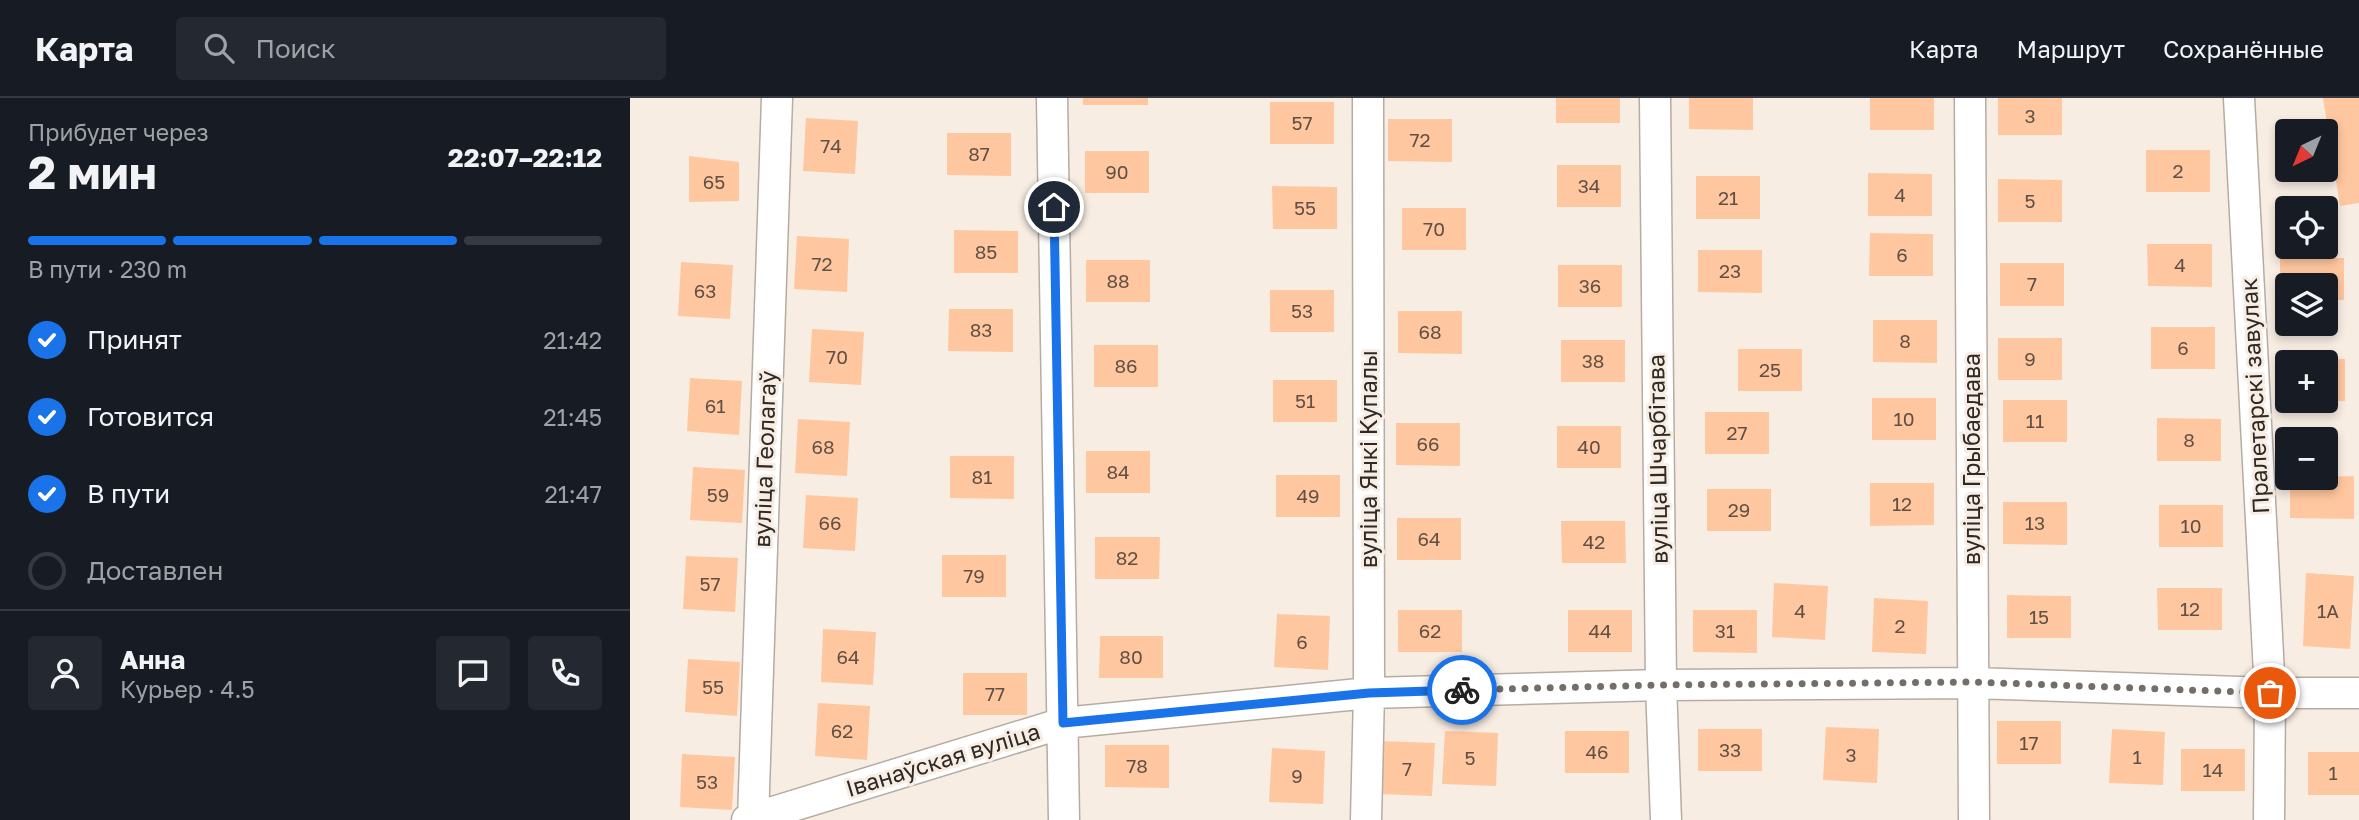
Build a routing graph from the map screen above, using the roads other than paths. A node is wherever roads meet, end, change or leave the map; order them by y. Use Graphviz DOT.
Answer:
graph roads {
  1 [pos="777,98"];
  2 [pos="1052,98"];
  3 [pos="1368,98"];
  4 [pos="1655,98"];
  5 [pos="1970,98"];
  6 [pos="2239,98"];
  7 [pos="1973,682"];
  8 [pos="1661,685"];
  9 [pos="2359,692"];
  10 [pos="1369,693"];
  11 [pos="2270,693"];
  12 [pos="1063,723"];
  13 [pos="751,819"];
  14 [pos="1064,820"];
  15 [pos="1366,820"];
  16 [pos="1666,820"];
  17 [pos="1974,820"];
  18 [pos="2269,820"];
  1 -- 13 [label="street, вуліца Геолагаў"];
  2 -- 12 [label="street"];
  3 -- 10 [label="street, вуліца Янкі Купалы"];
  4 -- 8 [label="street, вуліца Шчарбітава"];
  5 -- 7 [label="street, вуліца Грыбаедава"];
  6 -- 11 [label="street, Пралетарскі завулак"];
  7 -- 8 [label="street, Іванаўская вуліца"];
  7 -- 11 [label="street, Іванаўская вуліца"];
  7 -- 17 [label="street, вуліца Грыбаедава"];
  8 -- 10 [label="street, Іванаўская вуліца"];
  8 -- 16 [label="street, вуліца Шчарбітава"];
  9 -- 11 [label="street, Іванаўская вуліца"];
  10 -- 12 [label="street, Іванаўская вуліца"];
  10 -- 15 [label="street, вуліца Янкі Купалы"];
  11 -- 18 [label="street, Пралетарскі завулак"];
  12 -- 13 [label="street, Іванаўская вуліца"];
  12 -- 14 [label="street"];
}
